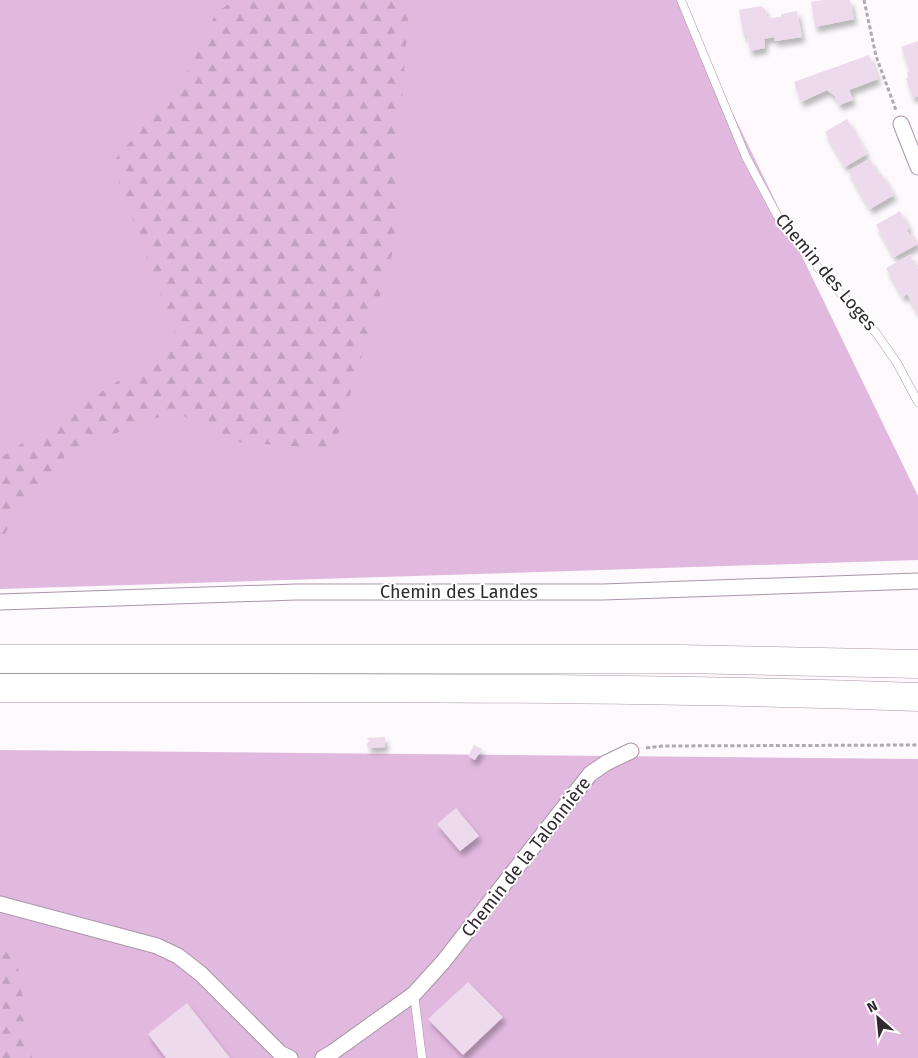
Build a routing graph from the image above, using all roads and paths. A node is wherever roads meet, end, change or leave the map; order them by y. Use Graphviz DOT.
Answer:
graph roads {
  1 [pos="681,0"];
  2 [pos="864,0"];
  3 [pos="901,124"];
  4 [pos="918,167"];
  5 [pos="918,402"];
  6 [pos="918,582"];
  7 [pos="0,602"];
  8 [pos="0,659"];
  9 [pos="918,664"];
  10 [pos="0,688"];
  11 [pos="918,697"];
  12 [pos="918,746"];
  13 [pos="631,751"];
  14 [pos="0,904"];
  15 [pos="414,994"];
  16 [pos="290,1058"];
  17 [pos="323,1058"];
  18 [pos="422,1058"];
  1 -- 5 [label="lane, Chemin des Loges"];
  2 -- 3 [label="path"];
  3 -- 4 [label="street"];
  6 -- 7 [label="street, Chemin des Landes"];
  8 -- 9 [label="highway"];
  10 -- 11 [label="highway"];
  12 -- 13 [label="path"];
  13 -- 15 [label="street, Chemin de la Talonnière"];
  14 -- 16 [label="street"];
  15 -- 17 [label="street, Chemin de la Talonnière"];
  15 -- 18 [label="lane"];
}
